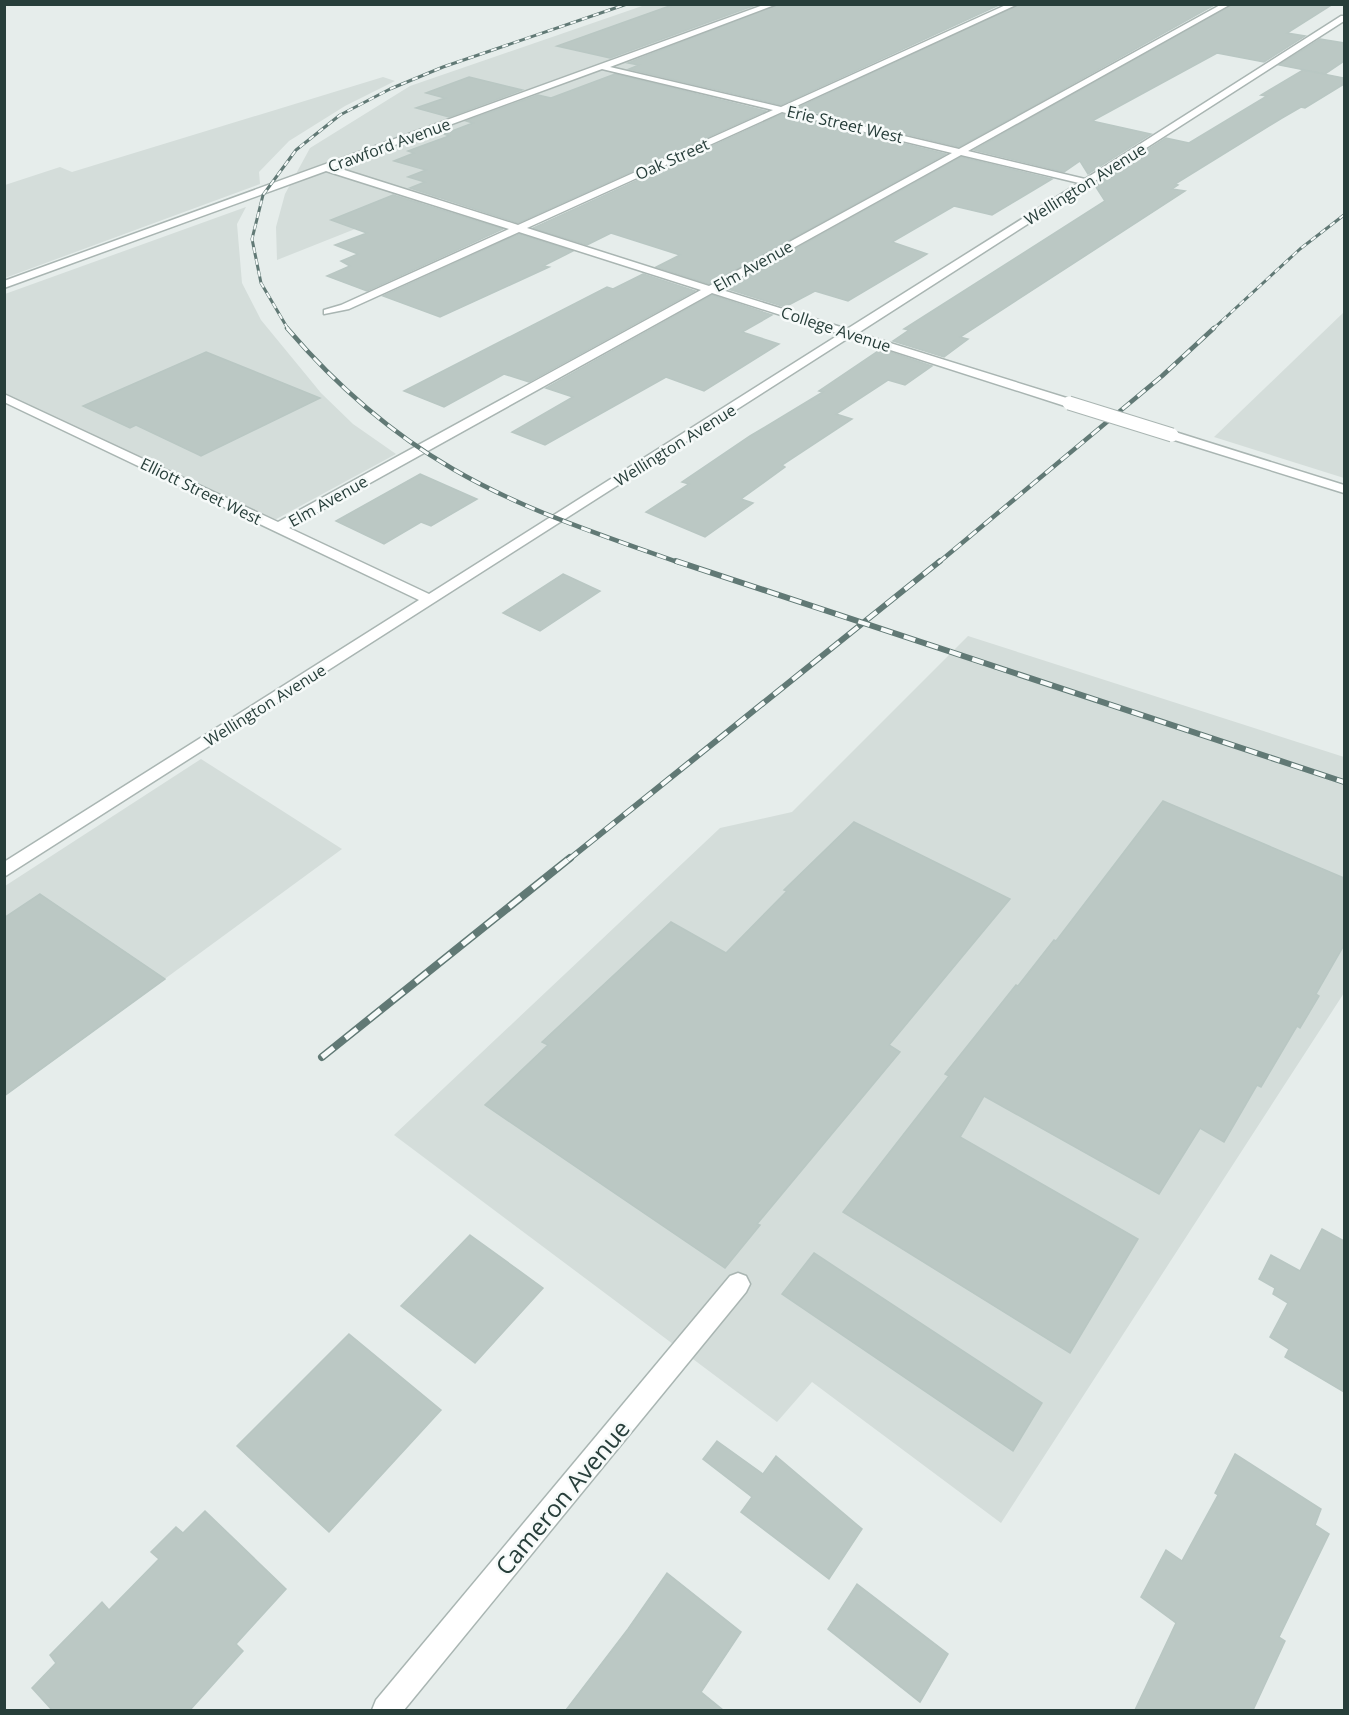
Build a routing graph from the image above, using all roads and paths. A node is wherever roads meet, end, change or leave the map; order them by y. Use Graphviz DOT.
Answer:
graph roads {
  1 [pos="774,4"];
  2 [pos="1015,4"];
  3 [pos="1228,4"];
  4 [pos="1344,18"];
  5 [pos="602,67"];
  6 [pos="782,110"];
  7 [pos="961,152"];
  8 [pos="327,168"];
  9 [pos="1087,182"];
  10 [pos="518,229"];
  11 [pos="4,285"];
  12 [pos="711,290"];
  13 [pos="328,312"];
  14 [pos="849,333"];
  15 [pos="4,397"];
  16 [pos="1344,489"];
  17 [pos="278,528"];
  18 [pos="430,600"];
  19 [pos="4,871"];
  20 [pos="738,1284"];
  21 [pos="386,1710"];
  1 -- 5 [label="street, Crawford Avenue"];
  2 -- 6 [label="street, Oak Street"];
  3 -- 7 [label="street, Elm Avenue"];
  4 -- 9 [label="street, Wellington Avenue"];
  5 -- 6 [label="street, Erie Street West"];
  5 -- 8 [label="street, Crawford Avenue"];
  6 -- 7 [label="street, Erie Street West"];
  6 -- 10 [label="street, Oak Street"];
  7 -- 9 [label="street, Erie Street West"];
  7 -- 12 [label="street, Elm Avenue"];
  8 -- 10 [label="street, College Avenue"];
  8 -- 11 [label="street, Crawford Avenue"];
  9 -- 14 [label="street, Wellington Avenue"];
  10 -- 12 [label="street, College Avenue"];
  10 -- 13 [label="street, Oak Street"];
  12 -- 14 [label="street, College Avenue"];
  12 -- 17 [label="street, Elm Avenue"];
  14 -- 16 [label="street, College Avenue, bridge"];
  14 -- 18 [label="street, Wellington Avenue"];
  15 -- 17 [label="street, Elliott Street West"];
  17 -- 18 [label="street, Elliott Street West"];
  18 -- 19 [label="street, Wellington Avenue"];
  20 -- 21 [label="street, Cameron Avenue"];
}
